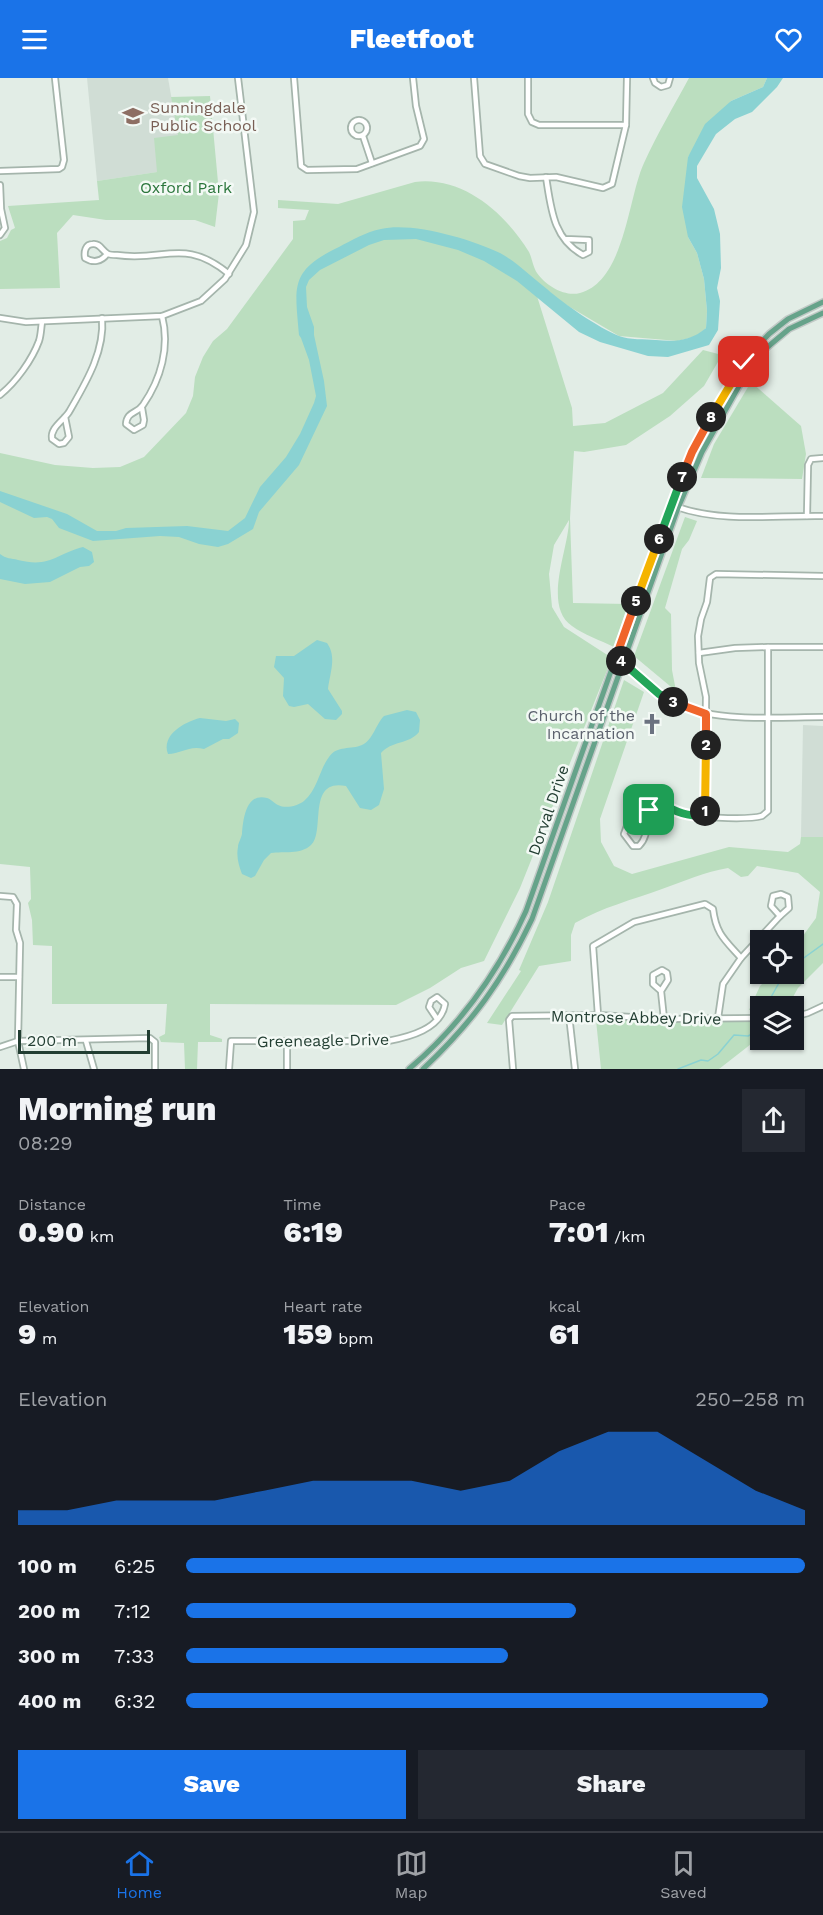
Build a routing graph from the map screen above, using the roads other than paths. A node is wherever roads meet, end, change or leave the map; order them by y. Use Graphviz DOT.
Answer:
graph roads {
  1 [pos="55,78"];
  2 [pos="238,78"];
  3 [pos="294,78"];
  4 [pos="413,78"];
  5 [pos="474,78"];
  6 [pos="528,78"];
  7 [pos="627,78"];
  8 [pos="653,78"];
  9 [pos="670,78"];
  10 [pos="626,125"];
  11 [pos="363,136"];
  12 [pos="372,163"];
  13 [pos="0,171"];
  14 [pos="546,177"];
  15 [pos="0,185"];
  16 [pos="1,209"];
  17 [pos="0,235"];
  18 [pos="565,239"];
  19 [pos="107,254"];
  20 [pos="229,274"];
  21 [pos="823,303"];
  22 [pos="823,313"];
  23 [pos="162,316"];
  24 [pos="0,318"];
  25 [pos="102,318"];
  26 [pos="42,322"];
  27 [pos="0,395"];
  28 [pos="142,408"];
  29 [pos="65,417"];
  30 [pos="823,458"];
  31 [pos="672,506"];
  32 [pos="678,508"];
  33 [pos="807,516"];
  34 [pos="823,516"];
  35 [pos="823,576"];
  36 [pos="823,647"];
  37 [pos="768,648"];
  38 [pos="699,653"];
  39 [pos="616,657"];
  40 [pos="623,663"];
  41 [pos="706,714"];
  42 [pos="767,717"];
  43 [pos="823,717"];
  44 [pos="662,803"];
  45 [pos="705,816"];
  46 [pos="0,896"];
  47 [pos="780,916"];
  48 [pos="741,958"];
  49 [pos="0,977"];
  50 [pos="19,977"];
  51 [pos="662,991"];
  52 [pos="823,1006"];
  53 [pos="804,1014"];
  54 [pos="569,1015"];
  55 [pos="598,1015"];
  56 [pos="718,1018"];
  57 [pos="750,1018"];
  58 [pos="437,1019"];
  59 [pos="664,1019"];
  60 [pos="18,1041"];
  61 [pos="86,1041"];
  62 [pos="287,1041"];
  63 [pos="0,1047"];
  64 [pos="24,1069"];
  65 [pos="94,1069"];
  66 [pos="155,1069"];
  67 [pos="229,1069"];
  68 [pos="287,1069"];
  69 [pos="409,1069"];
  70 [pos="423,1069"];
  71 [pos="513,1069"];
  72 [pos="575,1069"];
  1 -- 13 [label="street"];
  2 -- 20 [label="street"];
  3 -- 12 [label="street"];
  4 -- 12 [label="street"];
  5 -- 14 [label="street"];
  6 -- 10 [label="street"];
  7 -- 10 [label="street"];
  8 -- 9 [label="street"];
  10 -- 14 [label="street"];
  11 -- 12 [label="street"];
  14 -- 18 [label="street"];
  15 -- 16 [label="street"];
  16 -- 17 [label="street"];
  18 -- 18 [label="street"];
  19 -- 19 [label="street"];
  19 -- 20 [label="street"];
  20 -- 23 [label="street"];
  21 -- 31 [label="main road, Dorval Drive"];
  22 -- 32 [label="main road, Dorval Drive"];
  23 -- 25 [label="street"];
  23 -- 28 [label="street"];
  24 -- 26 [label="street"];
  25 -- 26 [label="street"];
  25 -- 29 [label="street"];
  26 -- 27 [label="street"];
  28 -- 28 [label="street"];
  29 -- 29 [label="street"];
  30 -- 33 [label="street"];
  31 -- 32 [label="street"];
  31 -- 39 [label="main road, Dorval Drive"];
  32 -- 33 [label="street"];
  32 -- 40 [label="main road, Dorval Drive"];
  33 -- 34 [label="street"];
  35 -- 38 [label="street"];
  36 -- 37 [label="street"];
  37 -- 38 [label="street"];
  37 -- 42 [label="street"];
  38 -- 41 [label="street"];
  39 -- 40 [label="street"];
  39 -- 69 [label="main road, Dorval Drive"];
  40 -- 41 [label="street"];
  40 -- 70 [label="main road, Dorval Drive"];
  41 -- 42 [label="street"];
  41 -- 45 [label="street"];
  42 -- 43 [label="street"];
  42 -- 45 [label="street"];
  44 -- 44 [label="street"];
  44 -- 45 [label="street"];
  46 -- 50 [label="street"];
  47 -- 47 [label="street"];
  47 -- 48 [label="street"];
  48 -- 55 [label="street"];
  48 -- 56 [label="street"];
  49 -- 50 [label="street"];
  50 -- 60 [label="street"];
  51 -- 59 [label="street"];
  52 -- 53 [label="street"];
  54 -- 55 [label="street, Montrose Abbey Drive"];
  54 -- 71 [label="street, Montrose Abbey Drive"];
  54 -- 72 [label="street"];
  55 -- 59 [label="street, Montrose Abbey Drive"];
  56 -- 57 [label="street, Montrose Abbey Drive"];
  56 -- 59 [label="street, Montrose Abbey Drive"];
  58 -- 62 [label="street, Greeneagle Drive"];
  60 -- 61 [label="street"];
  60 -- 63 [label="street"];
  60 -- 64 [label="street"];
  61 -- 65 [label="street"];
  61 -- 66 [label="street"];
  62 -- 67 [label="street, Greeneagle Drive"];
  62 -- 68 [label="street"];
}
